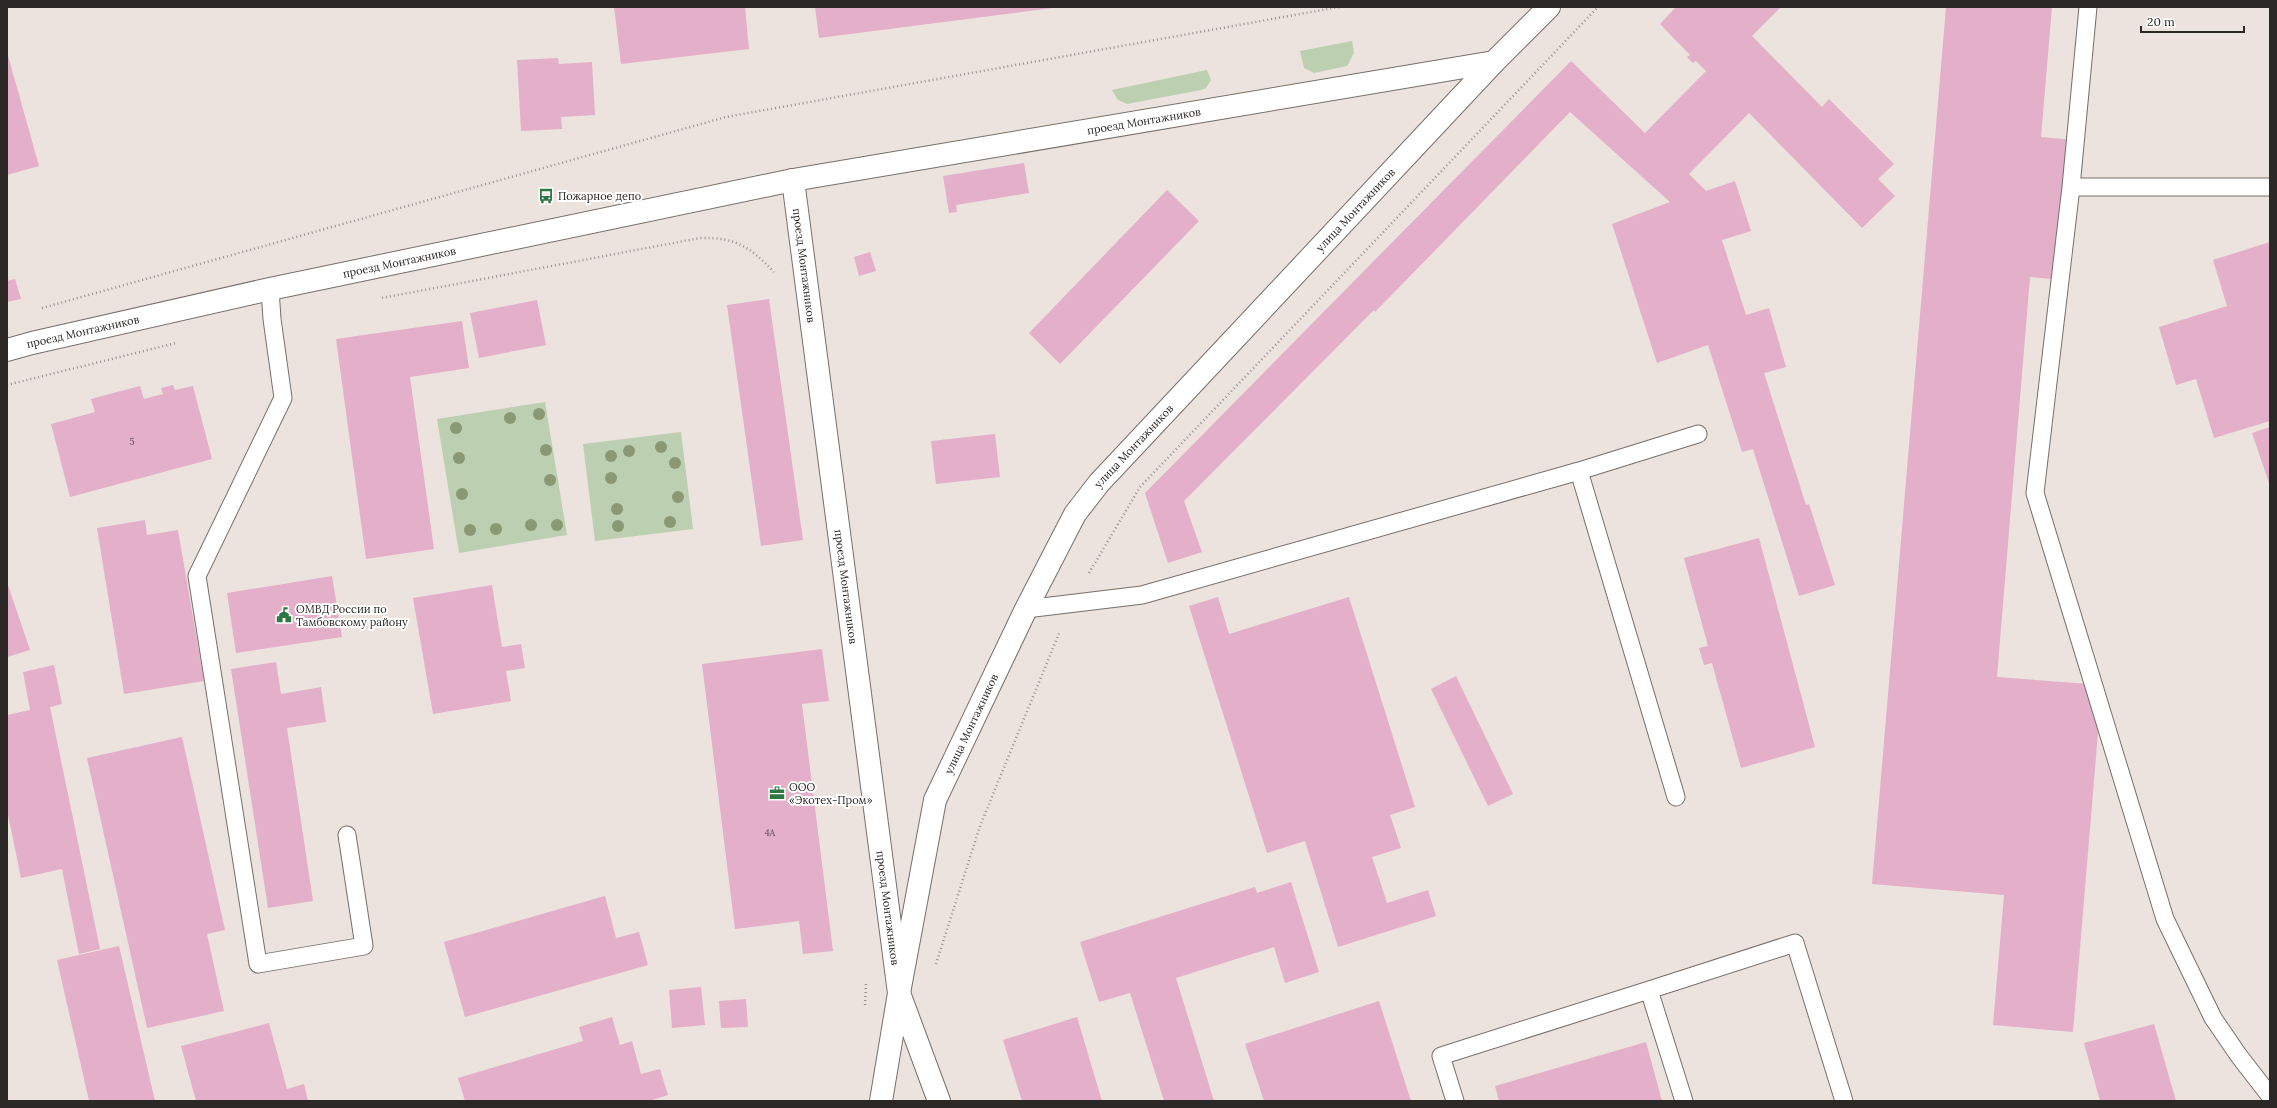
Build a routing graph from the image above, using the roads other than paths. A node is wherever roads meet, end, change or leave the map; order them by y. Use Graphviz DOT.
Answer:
graph roads {
  1 [pos="1549,7"];
  2 [pos="2088,7"];
  3 [pos="1494,62"];
  4 [pos="793,180"];
  5 [pos="2071,187"];
  6 [pos="2270,187"];
  7 [pos="270,290"];
  8 [pos="7,350"];
  9 [pos="1698,434"];
  10 [pos="1579,471"];
  11 [pos="1026,609"];
  12 [pos="1676,797"];
  13 [pos="347,835"];
  14 [pos="1649,990"];
  15 [pos="899,992"];
  16 [pos="2270,1096"];
  17 [pos="881,1101"];
  18 [pos="939,1101"];
  19 [pos="1455,1101"];
  20 [pos="1684,1101"];
  21 [pos="1844,1101"];
  1 -- 3 [label="street, улица Монтажников"];
  2 -- 5 [label="lane"];
  3 -- 4 [label="street, проезд Монтажников"];
  3 -- 11 [label="street, улица Монтажников"];
  4 -- 7 [label="street, проезд Монтажников"];
  4 -- 15 [label="street, проезд Монтажников"];
  5 -- 6 [label="lane"];
  5 -- 16 [label="lane"];
  7 -- 8 [label="street, проезд Монтажников"];
  7 -- 13 [label="lane"];
  9 -- 10 [label="lane"];
  10 -- 11 [label="lane"];
  10 -- 12 [label="lane"];
  11 -- 15 [label="street, улица Монтажников"];
  14 -- 19 [label="lane"];
  14 -- 20 [label="lane"];
  14 -- 21 [label="lane"];
  15 -- 17 [label="street, улица Монтажников"];
  15 -- 18 [label="street"];
}
